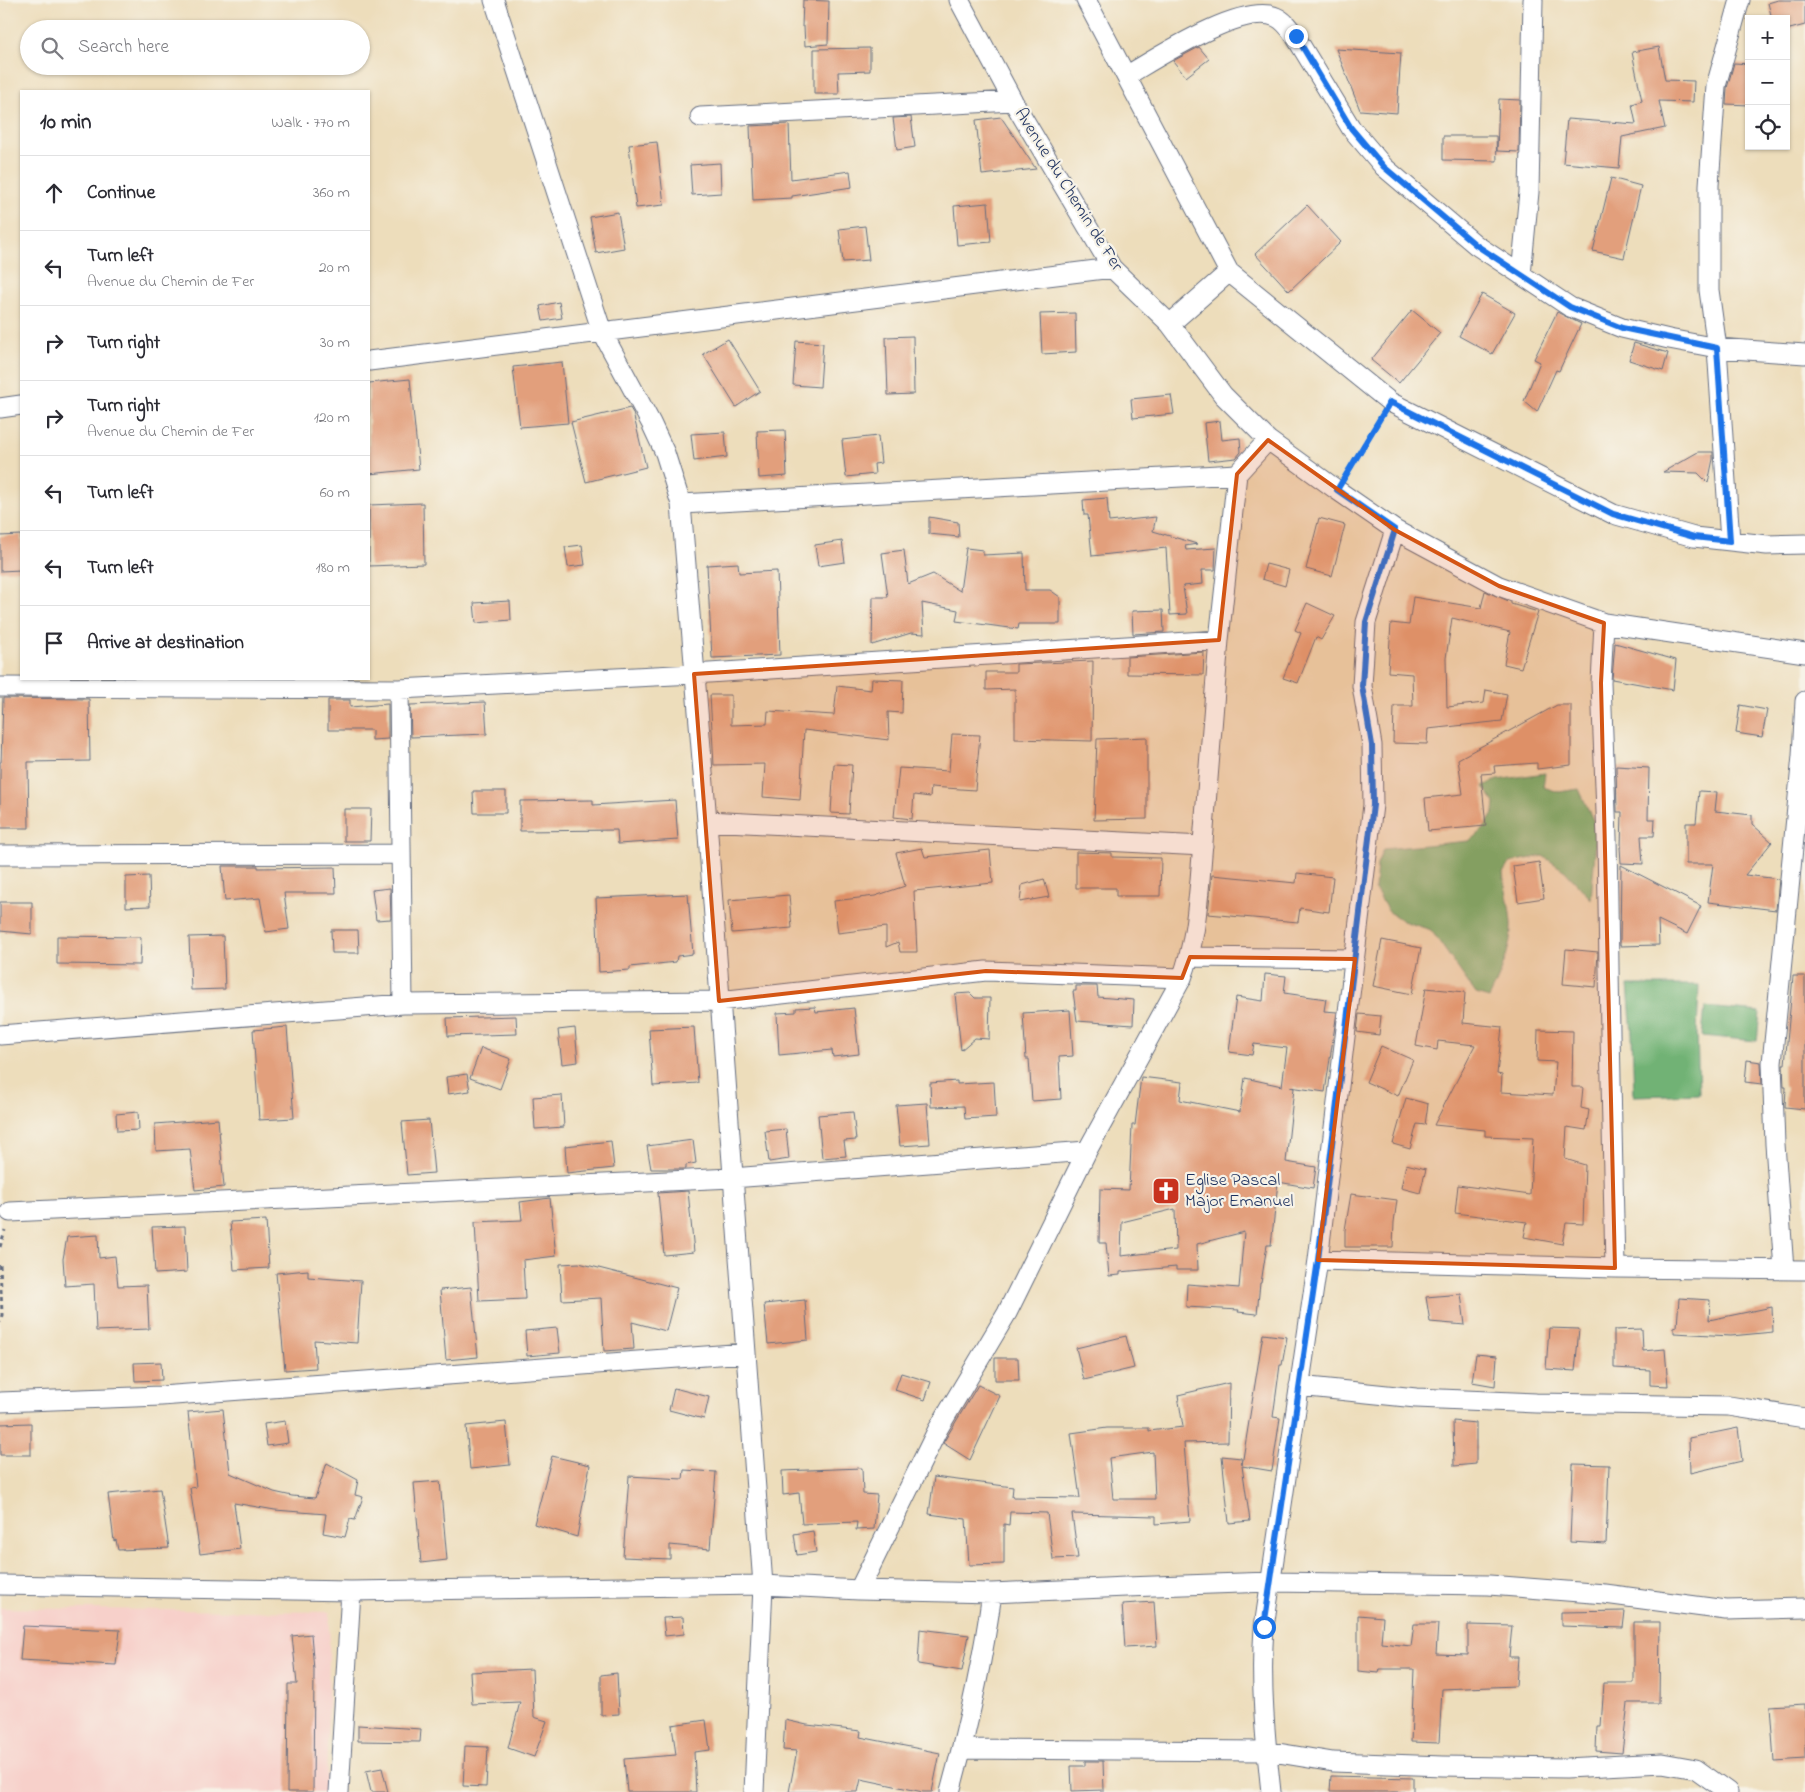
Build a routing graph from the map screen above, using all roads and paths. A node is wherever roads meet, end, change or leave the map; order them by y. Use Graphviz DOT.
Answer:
graph roads {
  1 [pos="494,0"];
  2 [pos="959,0"];
  3 [pos="1086,0"];
  4 [pos="1266,0"];
  5 [pos="1533,0"];
  6 [pos="1740,0"];
  7 [pos="1275,16"];
  8 [pos="1126,76"];
  9 [pos="1013,101"];
  10 [pos="700,117"];
  11 [pos="1112,268"];
  12 [pos="1229,272"];
  13 [pos="1521,275"];
  14 [pos="1170,324"];
  15 [pos="602,332"];
  16 [pos="1717,348"];
  17 [pos="1805,354"];
  18 [pos="370,361"];
  19 [pos="1390,402"];
  20 [pos="20,405"];
  21 [pos="0,408"];
  22 [pos="1268,440"];
  23 [pos="1237,474"];
  24 [pos="1337,490"];
  25 [pos="681,504"];
  26 [pos="1395,530"];
  27 [pos="1730,541"];
  28 [pos="1805,544"];
  29 [pos="1604,623"];
  30 [pos="1219,640"];
  31 [pos="1805,653"];
  32 [pos="694,674"];
  33 [pos="356,684"];
  34 [pos="0,687"];
  35 [pos="399,689"];
  36 [pos="1805,701"];
  37 [pos="707,821"];
  38 [pos="1202,846"];
  39 [pos="401,854"];
  40 [pos="0,855"];
  41 [pos="1190,957"];
  42 [pos="1355,959"];
  43 [pos="1182,978"];
  44 [pos="719,1001"];
  45 [pos="403,1004"];
  46 [pos="0,1035"];
  47 [pos="1087,1151"];
  48 [pos="732,1178"];
  49 [pos="10,1212"];
  50 [pos="1318,1260"];
  51 [pos="0,1265"];
  52 [pos="1615,1268"];
  53 [pos="1784,1270"];
  54 [pos="1805,1270"];
  55 [pos="0,1322"];
  56 [pos="746,1353"];
  57 [pos="1299,1386"];
  58 [pos="0,1402"];
  59 [pos="1805,1418"];
  60 [pos="1270,1582"];
  61 [pos="0,1585"];
  62 [pos="763,1585"];
  63 [pos="859,1590"];
  64 [pos="351,1591"];
  65 [pos="992,1594"];
  66 [pos="1805,1608"];
  67 [pos="962,1749"];
  68 [pos="1266,1752"];
  69 [pos="339,1792"];
  70 [pos="754,1792"];
  71 [pos="950,1792"];
  72 [pos="1271,1792"];
  73 [pos="1728,1792"];
  1 -- 15 [label="street"];
  2 -- 9 [label="street, Avenue du Chemin de Fer"];
  3 -- 8 [label="street"];
  4 -- 7 [label="street"];
  5 -- 13 [label="street"];
  6 -- 16 [label="street"];
  7 -- 8 [label="street"];
  7 -- 13 [label="street"];
  8 -- 12 [label="street"];
  9 -- 10 [label="street"];
  9 -- 11 [label="street, Avenue du Chemin de Fer"];
  11 -- 14 [label="street, Avenue du Chemin de Fer"];
  11 -- 15 [label="street"];
  12 -- 14 [label="street"];
  12 -- 19 [label="street"];
  13 -- 16 [label="street"];
  14 -- 22 [label="street, Avenue du Chemin de Fer"];
  15 -- 18 [label="street"];
  15 -- 25 [label="street"];
  16 -- 17 [label="street"];
  16 -- 27 [label="street"];
  19 -- 24 [label="path"];
  19 -- 27 [label="street"];
  20 -- 21 [label="street"];
  22 -- 23 [label="street"];
  22 -- 24 [label="street, Avenue du Chemin de Fer"];
  23 -- 25 [label="street"];
  23 -- 30 [label="street"];
  24 -- 26 [label="street, Avenue du Chemin de Fer"];
  25 -- 32 [label="street"];
  26 -- 29 [label="street, Avenue du Chemin de Fer"];
  26 -- 42 [label="street"];
  27 -- 28 [label="street"];
  29 -- 31 [label="street, Avenue du Chemin de Fer"];
  29 -- 52 [label="street"];
  30 -- 32 [label="street"];
  30 -- 38 [label="street"];
  32 -- 35 [label="street"];
  32 -- 37 [label="street"];
  33 -- 34 [label="street"];
  33 -- 35 [label="street"];
  35 -- 39 [label="street"];
  36 -- 53 [label="street"];
  37 -- 38 [label="street"];
  37 -- 44 [label="street"];
  38 -- 41 [label="street"];
  39 -- 40 [label="street"];
  39 -- 45 [label="street"];
  41 -- 42 [label="street"];
  41 -- 43 [label="street"];
  42 -- 50 [label="street"];
  43 -- 44 [label="street"];
  43 -- 47 [label="street"];
  44 -- 45 [label="street"];
  44 -- 48 [label="street"];
  45 -- 46 [label="street"];
  47 -- 48 [label="street"];
  47 -- 63 [label="street"];
  48 -- 49 [label="street"];
  48 -- 56 [label="street"];
  50 -- 52 [label="street"];
  50 -- 57 [label="street"];
  51 -- 55 [label="path"];
  52 -- 53 [label="street"];
  53 -- 54 [label="street"];
  56 -- 58 [label="street"];
  56 -- 62 [label="street"];
  57 -- 59 [label="street"];
  57 -- 60 [label="street"];
  60 -- 65 [label="street"];
  60 -- 66 [label="street"];
  60 -- 68 [label="street"];
  61 -- 64 [label="street"];
  62 -- 63 [label="street"];
  62 -- 64 [label="street"];
  62 -- 70 [label="street"];
  63 -- 65 [label="street"];
  64 -- 69 [label="street"];
  65 -- 67 [label="street"];
  67 -- 68 [label="street"];
  67 -- 71 [label="street"];
  68 -- 72 [label="street"];
  68 -- 73 [label="street"];
}
